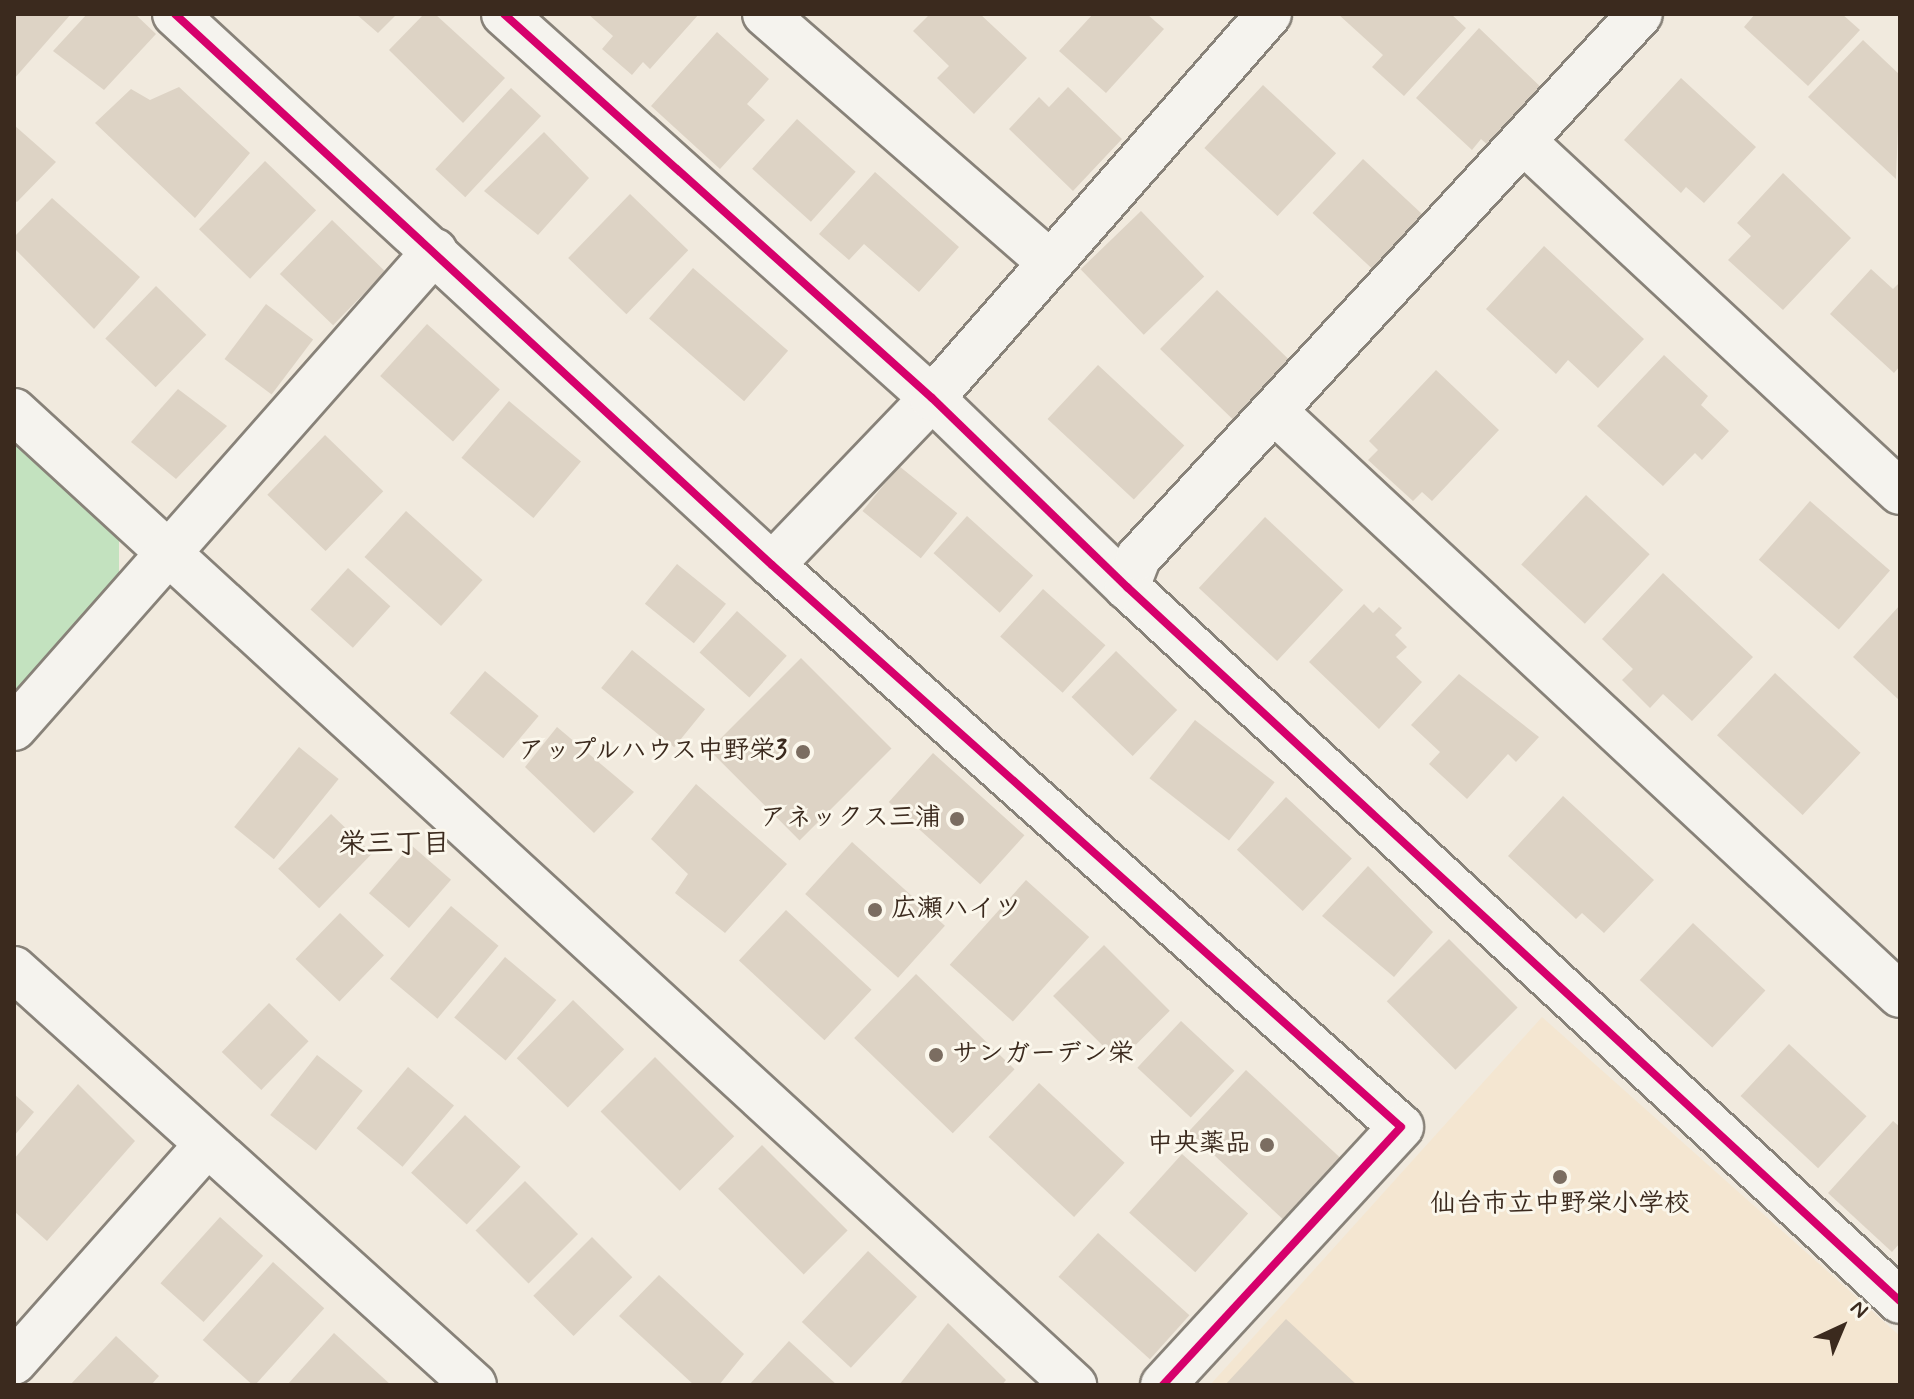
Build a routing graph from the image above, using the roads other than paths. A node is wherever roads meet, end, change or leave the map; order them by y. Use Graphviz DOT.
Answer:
graph roads {
  1 [pos="175,14"];
  2 [pos="504,14"];
  3 [pos="765,14"];
  4 [pos="1640,14"];
  5 [pos="1248,21"];
  6 [pos="1523,141"];
  7 [pos="435,251"];
  8 [pos="1046,259"];
  9 [pos="932,398"];
  10 [pos="14,411"];
  11 [pos="1274,411"];
  12 [pos="1900,492"];
  13 [pos="168,553"];
  14 [pos="772,565"];
  15 [pos="1127,587"];
  16 [pos="14,728"];
  17 [pos="14,969"];
  18 [pos="1900,995"];
  19 [pos="206,1146"];
  20 [pos="1900,1301"];
  21 [pos="14,1362"];
  22 [pos="474,1385"];
  23 [pos="1074,1385"];
  24 [pos="1163,1385"];
  1 -- 7 [label="street"];
  2 -- 9 [label="street"];
  3 -- 8 [label="street"];
  4 -- 6 [label="street"];
  5 -- 8 [label="street"];
  6 -- 11 [label="street"];
  6 -- 12 [label="street"];
  7 -- 13 [label="street"];
  7 -- 14 [label="street"];
  8 -- 9 [label="street"];
  9 -- 14 [label="street"];
  9 -- 15 [label="street"];
  10 -- 13 [label="street"];
  11 -- 15 [label="street"];
  11 -- 18 [label="street"];
  13 -- 16 [label="street"];
  13 -- 23 [label="street"];
  14 -- 24 [label="street"];
  15 -- 20 [label="street"];
  17 -- 19 [label="street"];
  19 -- 21 [label="street"];
  19 -- 22 [label="street"];
}
